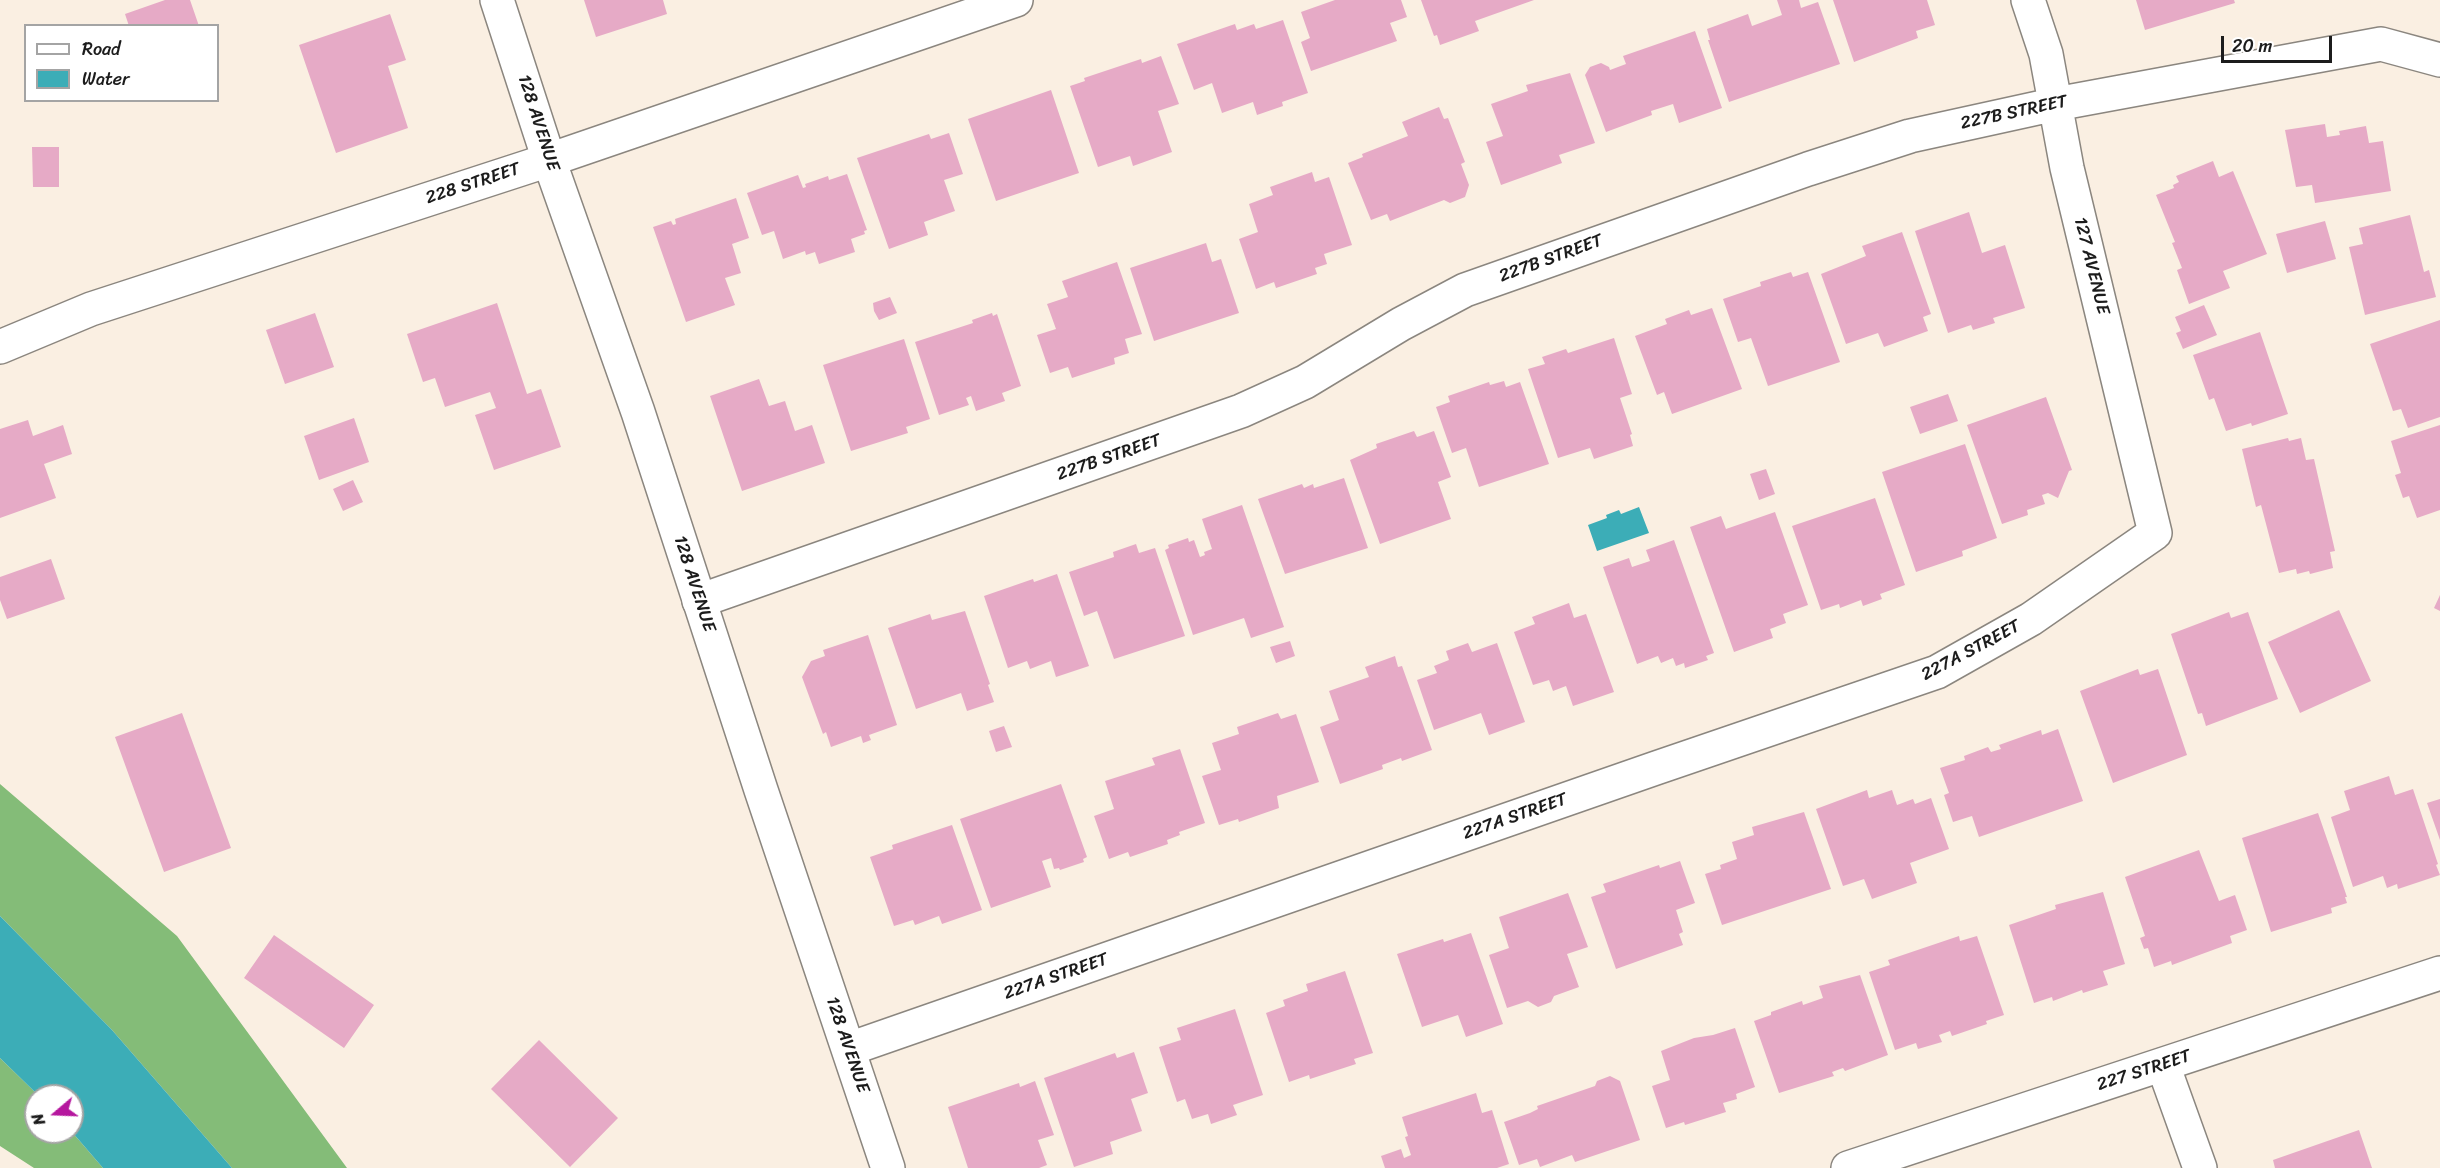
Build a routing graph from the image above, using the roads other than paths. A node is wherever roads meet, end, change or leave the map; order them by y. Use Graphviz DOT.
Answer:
graph roads {
  1 [pos="497,0"];
  2 [pos="1016,0"];
  3 [pos="2028,0"];
  4 [pos="2440,60"];
  5 [pos="2056,104"];
  6 [pos="549,160"];
  7 [pos="0,347"];
  8 [pos="2156,533"];
  9 [pos="699,601"];
  10 [pos="2440,973"];
  11 [pos="849,1049"];
  12 [pos="2163,1065"];
  13 [pos="888,1168"];
  14 [pos="1848,1168"];
  15 [pos="2200,1168"];
  1 -- 6 [label="street, 128 AVENUE"];
  2 -- 6 [label="street, 228 STREET"];
  3 -- 5 [label="street, 127 AVENUE"];
  4 -- 5 [label="street, 227B STREET"];
  5 -- 8 [label="street, 127 AVENUE"];
  5 -- 9 [label="street, 227B STREET"];
  6 -- 7 [label="street, 228 STREET"];
  6 -- 9 [label="street, 128 AVENUE"];
  8 -- 11 [label="street, 227A STREET"];
  9 -- 11 [label="street, 128 AVENUE"];
  10 -- 12 [label="street, 227 STREET"];
  11 -- 13 [label="street, 128 AVENUE"];
  12 -- 14 [label="street, 227 STREET"];
  12 -- 15 [label="street"];
}
